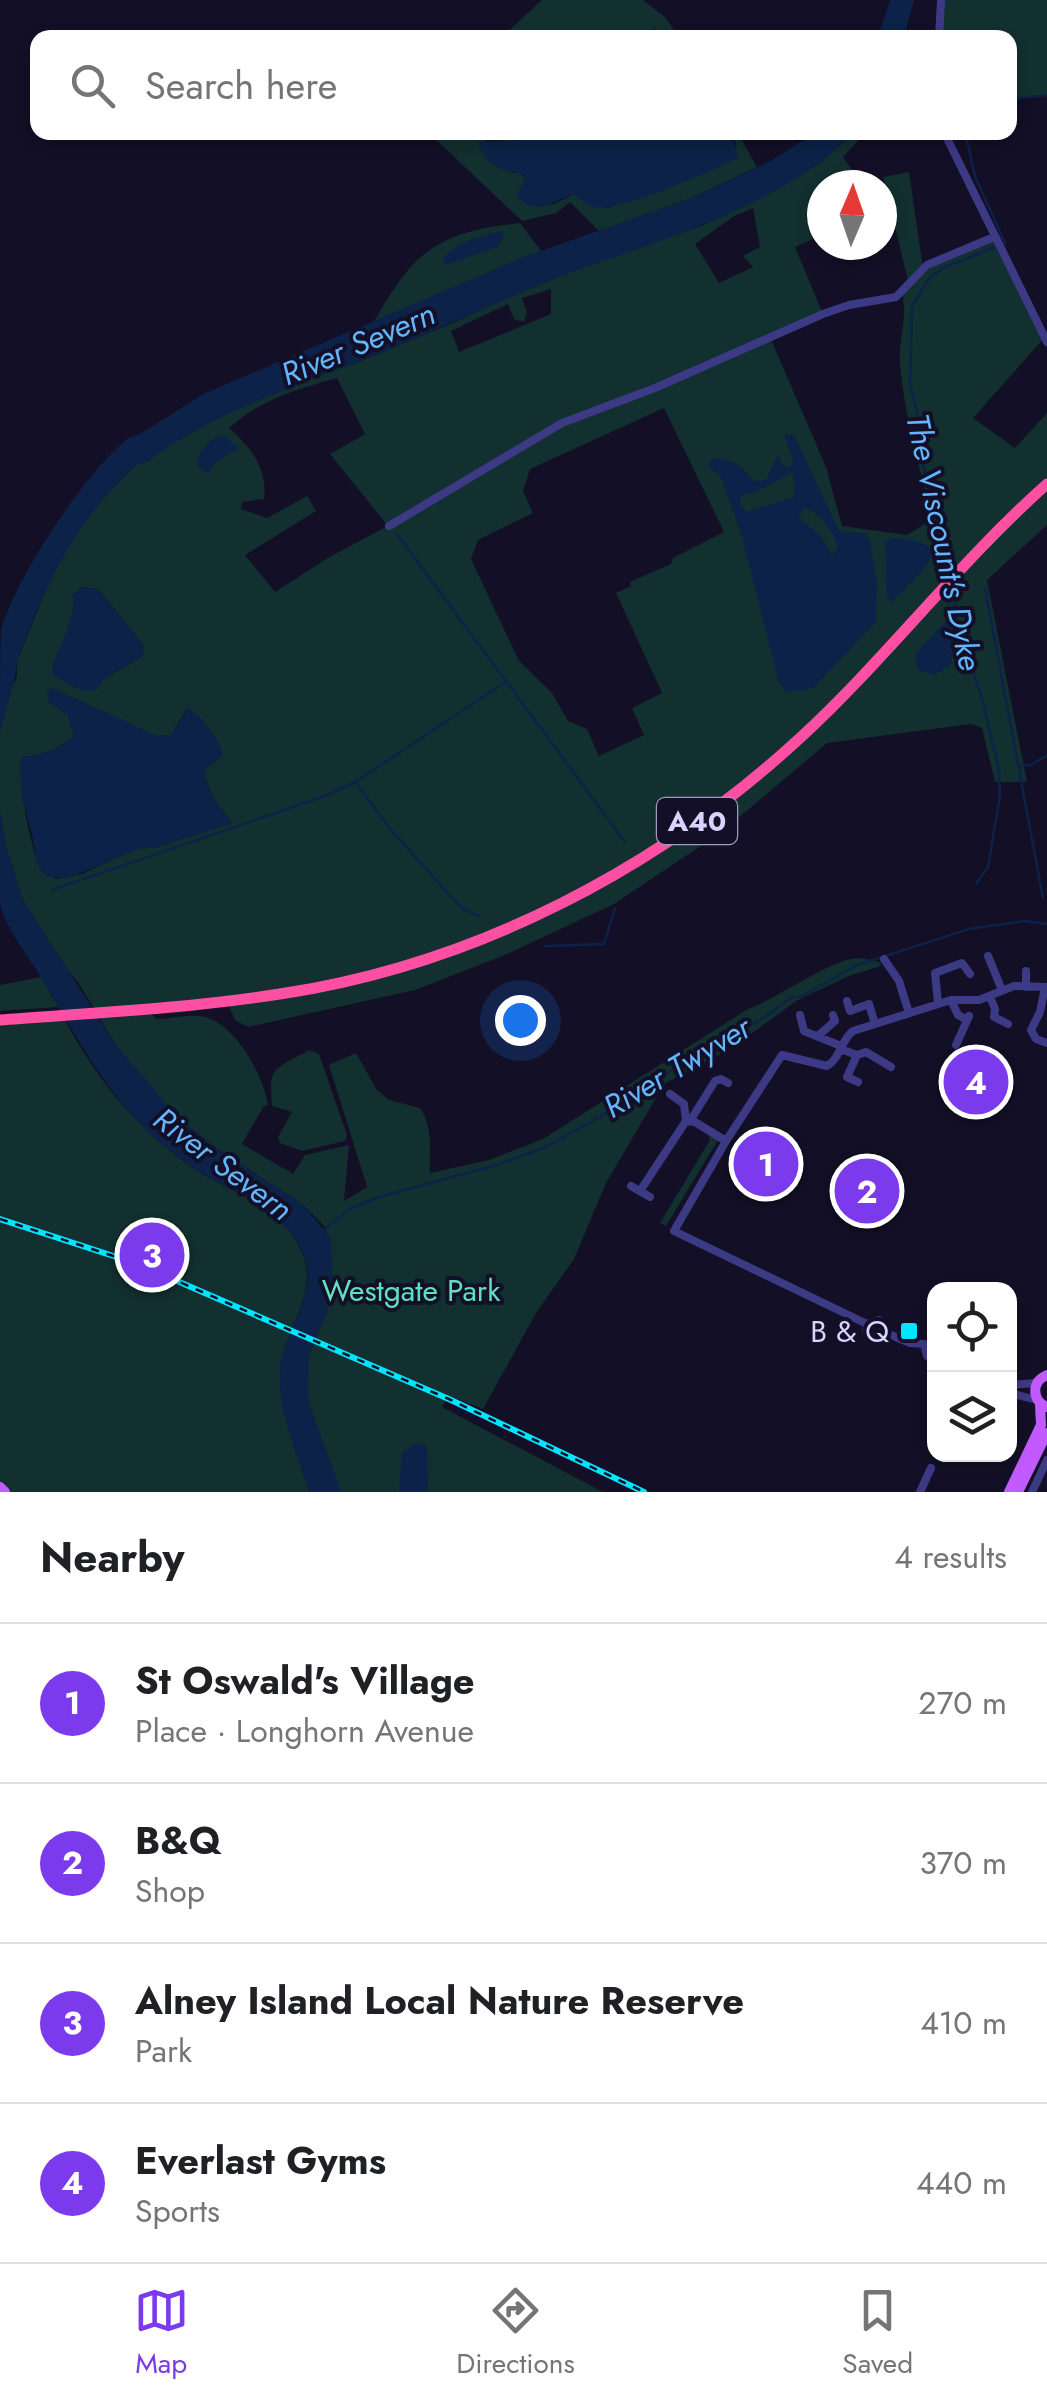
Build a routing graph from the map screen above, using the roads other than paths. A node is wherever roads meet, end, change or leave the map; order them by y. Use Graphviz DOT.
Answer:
graph roads {
  1 [pos="940,0"];
  2 [pos="939,30"];
  3 [pos="948,140"];
  4 [pos="994,237"];
  5 [pos="1047,342"];
  6 [pos="1047,484"];
  7 [pos="388,526"];
  8 [pos="988,956"];
  9 [pos="884,959"];
  10 [pos="1026,972"];
  11 [pos="970,974"];
  12 [pos="1026,987"];
  13 [pos="1046,987"];
  14 [pos="1002,990"];
  15 [pos="990,997"];
  16 [pos="951,1000"];
  17 [pos="846,1001"];
  18 [pos="938,1004"];
  19 [pos="910,1013"];
  20 [pos="800,1015"];
  21 [pos="833,1015"];
  22 [pos="0,1020"];
  23 [pos="876,1024"];
  24 [pos="1008,1024"];
  25 [pos="819,1036"];
  26 [pos="1047,1043"];
  27 [pos="956,1045"];
  28 [pos="841,1048"];
  29 [pos="857,1056"];
  30 [pos="853,1065"];
  31 [pos="892,1067"];
  32 [pos="863,1070"];
  33 [pos="858,1082"];
  34 [pos="728,1083"];
  35 [pos="670,1094"];
  36 [pos="688,1121"];
  37 [pos="726,1141"];
  38 [pos="631,1186"];
  39 [pos="640,1191"];
  40 [pos="650,1197"];
  41 [pos="927,1341"];
  42 [pos="924,1344"];
  43 [pos="927,1356"];
  44 [pos="1044,1376"];
  45 [pos="1017,1383"];
  46 [pos="1017,1395"];
  47 [pos="1041,1404"];
  48 [pos="1047,1434"];
  49 [pos="1047,1460"];
  50 [pos="931,1468"];
  51 [pos="920,1492"];
  52 [pos="1009,1492"];
  53 [pos="1018,1492"];
  54 [pos="1032,1492"];
  1 -- 2 [label="street"];
  3 -- 4 [label="street"];
  4 -- 5 [label="street"];
  4 -- 7 [label="street"];
  6 -- 22 [label="highway, A40"];
  8 -- 14 [label="street"];
  9 -- 19 [label="street"];
  10 -- 12 [label="street"];
  11 -- 18 [label="street"];
  12 -- 13 [label="street"];
  12 -- 14 [label="street"];
  13 -- 26 [label="street"];
  14 -- 15 [label="street"];
  15 -- 16 [label="street"];
  15 -- 24 [label="street"];
  16 -- 18 [label="street"];
  16 -- 27 [label="street"];
  17 -- 23 [label="street"];
  18 -- 19 [label="street"];
  19 -- 23 [label="street"];
  20 -- 25 [label="street"];
  21 -- 25 [label="street"];
  23 -- 28 [label="street"];
  25 -- 28 [label="street"];
  28 -- 29 [label="street"];
  28 -- 37 [label="street"];
  29 -- 30 [label="street"];
  29 -- 31 [label="street"];
  30 -- 32 [label="street"];
  30 -- 33 [label="street"];
  34 -- 36 [label="street"];
  35 -- 36 [label="street"];
  36 -- 37 [label="street"];
  36 -- 39 [label="street"];
  37 -- 42 [label="street"];
  38 -- 39 [label="street"];
  39 -- 40 [label="street"];
  41 -- 42 [label="street"];
  42 -- 43 [label="street"];
  44 -- 45 [label="street"];
  44 -- 47 [label="main road"];
  46 -- 47 [label="street"];
  47 -- 52 [label="main road"];
  48 -- 53 [label="main road"];
  49 -- 54 [label="street"];
  50 -- 51 [label="street"];
}
